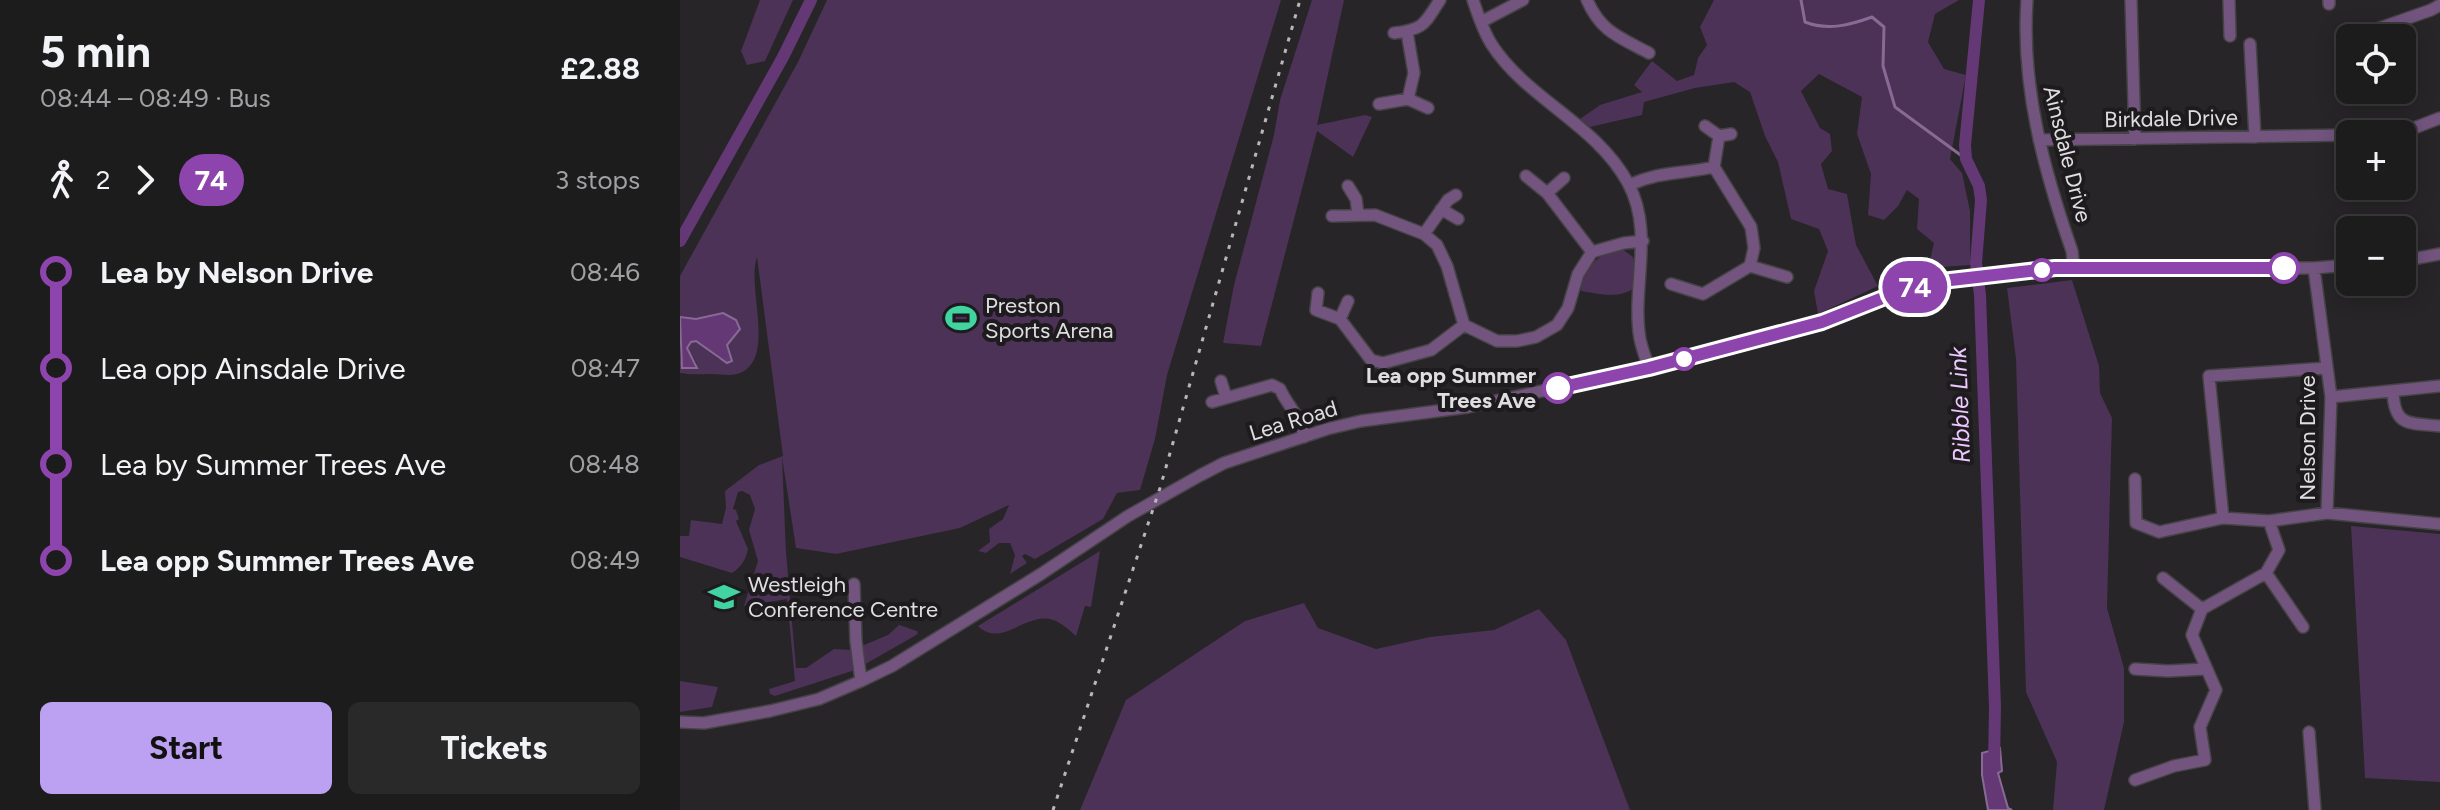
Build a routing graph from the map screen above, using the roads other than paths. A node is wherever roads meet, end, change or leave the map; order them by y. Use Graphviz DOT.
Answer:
graph roads {
  1 [pos="1440,0"];
  2 [pos="1473,0"];
  3 [pos="1523,0"];
  4 [pos="1587,0"];
  5 [pos="2027,0"];
  6 [pos="2131,0"];
  7 [pos="2229,0"];
  8 [pos="2440,5"];
  9 [pos="1481,22"];
  10 [pos="2391,24"];
  11 [pos="2230,36"];
  12 [pos="2250,44"];
  13 [pos="1649,53"];
  14 [pos="1408,99"];
  15 [pos="1379,104"];
  16 [pos="1428,108"];
  17 [pos="2440,118"];
  18 [pos="1705,126"];
  19 [pos="2416,127"];
  20 [pos="2336,135"];
  21 [pos="2255,137"];
  22 [pos="2135,139"];
  23 [pos="2039,140"];
  24 [pos="1714,167"];
  25 [pos="1526,176"];
  26 [pos="1564,178"];
  27 [pos="1629,185"];
  28 [pos="1348,186"];
  29 [pos="1547,193"];
  30 [pos="1456,195"];
  31 [pos="1441,209"];
  32 [pos="1358,214"];
  33 [pos="1332,216"];
  34 [pos="1458,219"];
  35 [pos="1424,234"];
  36 [pos="1643,241"];
  37 [pos="1592,252"];
  38 [pos="2440,254"];
  39 [pos="2416,258"];
  40 [pos="1750,266"];
  41 [pos="2336,266"];
  42 [pos="2314,268"];
  43 [pos="2074,270"];
  44 [pos="1787,277"];
  45 [pos="1671,284"];
  46 [pos="1318,293"];
  47 [pos="1348,301"];
  48 [pos="1340,319"];
  49 [pos="1464,325"];
  50 [pos="1649,368"];
  51 [pos="2327,368"];
  52 [pos="1221,381"];
  53 [pos="2440,386"];
  54 [pos="2393,391"];
  55 [pos="1226,397"];
  56 [pos="2331,397"];
  57 [pos="1212,402"];
  58 [pos="2440,426"];
  59 [pos="1304,437"];
  60 [pos="2135,479"];
  61 [pos="2327,513"];
  62 [pos="2223,518"];
  63 [pos="2269,521"];
  64 [pos="2440,524"];
  65 [pos="2266,573"];
  66 [pos="2163,578"];
  67 [pos="854,584"];
  68 [pos="2202,609"];
  69 [pos="2303,627"];
  70 [pos="2135,669"];
  71 [pos="2205,669"];
  72 [pos="861,681"];
  73 [pos="680,722"];
  74 [pos="2309,732"];
  75 [pos="2135,780"];
  76 [pos="2315,810"];
  1 -- 14 [label="street"];
  2 -- 9 [label="street"];
  3 -- 9 [label="street"];
  4 -- 13 [label="street"];
  5 -- 23 [label="street, Ainsdale Drive"];
  6 -- 22 [label="street"];
  7 -- 11 [label="street"];
  8 -- 10 [label="street"];
  9 -- 27 [label="street"];
  12 -- 21 [label="street, Birkdale Drive"];
  14 -- 15 [label="street"];
  14 -- 16 [label="street"];
  17 -- 19 [label="street"];
  18 -- 24 [label="street"];
  20 -- 21 [label="street, Birkdale Drive"];
  21 -- 22 [label="street, Birkdale Drive"];
  22 -- 23 [label="street, Birkdale Drive"];
  23 -- 43 [label="street, Ainsdale Drive"];
  24 -- 27 [label="street"];
  24 -- 40 [label="street"];
  25 -- 29 [label="street"];
  26 -- 29 [label="street"];
  27 -- 36 [label="street"];
  28 -- 32 [label="street"];
  29 -- 37 [label="street"];
  30 -- 31 [label="street"];
  31 -- 34 [label="street"];
  31 -- 35 [label="street"];
  32 -- 33 [label="street"];
  32 -- 35 [label="street"];
  35 -- 49 [label="street"];
  36 -- 37 [label="street"];
  36 -- 50 [label="street"];
  37 -- 49 [label="street"];
  38 -- 39 [label="street"];
  40 -- 44 [label="street"];
  40 -- 45 [label="street"];
  41 -- 42 [label="street, Lea Road"];
  42 -- 43 [label="street, Lea Road"];
  42 -- 51 [label="street, Nelson Drive"];
  43 -- 50 [label="street, Lea Road"];
  46 -- 48 [label="street"];
  47 -- 48 [label="street"];
  48 -- 49 [label="street"];
  50 -- 59 [label="street, Lea Road"];
  51 -- 56 [label="street, Nelson Drive"];
  51 -- 62 [label="street"];
  52 -- 55 [label="street"];
  53 -- 54 [label="street"];
  54 -- 56 [label="street"];
  54 -- 58 [label="street"];
  55 -- 57 [label="street"];
  55 -- 59 [label="street"];
  56 -- 61 [label="street, Nelson Drive"];
  59 -- 72 [label="street, Lea Road"];
  60 -- 62 [label="street"];
  61 -- 63 [label="street"];
  61 -- 64 [label="street"];
  62 -- 63 [label="street"];
  63 -- 65 [label="street"];
  65 -- 68 [label="street"];
  65 -- 69 [label="street"];
  66 -- 68 [label="street"];
  67 -- 72 [label="street"];
  68 -- 71 [label="street"];
  70 -- 71 [label="street"];
  71 -- 75 [label="street"];
  72 -- 73 [label="street, Lea Road"];
  74 -- 76 [label="street"];
}
